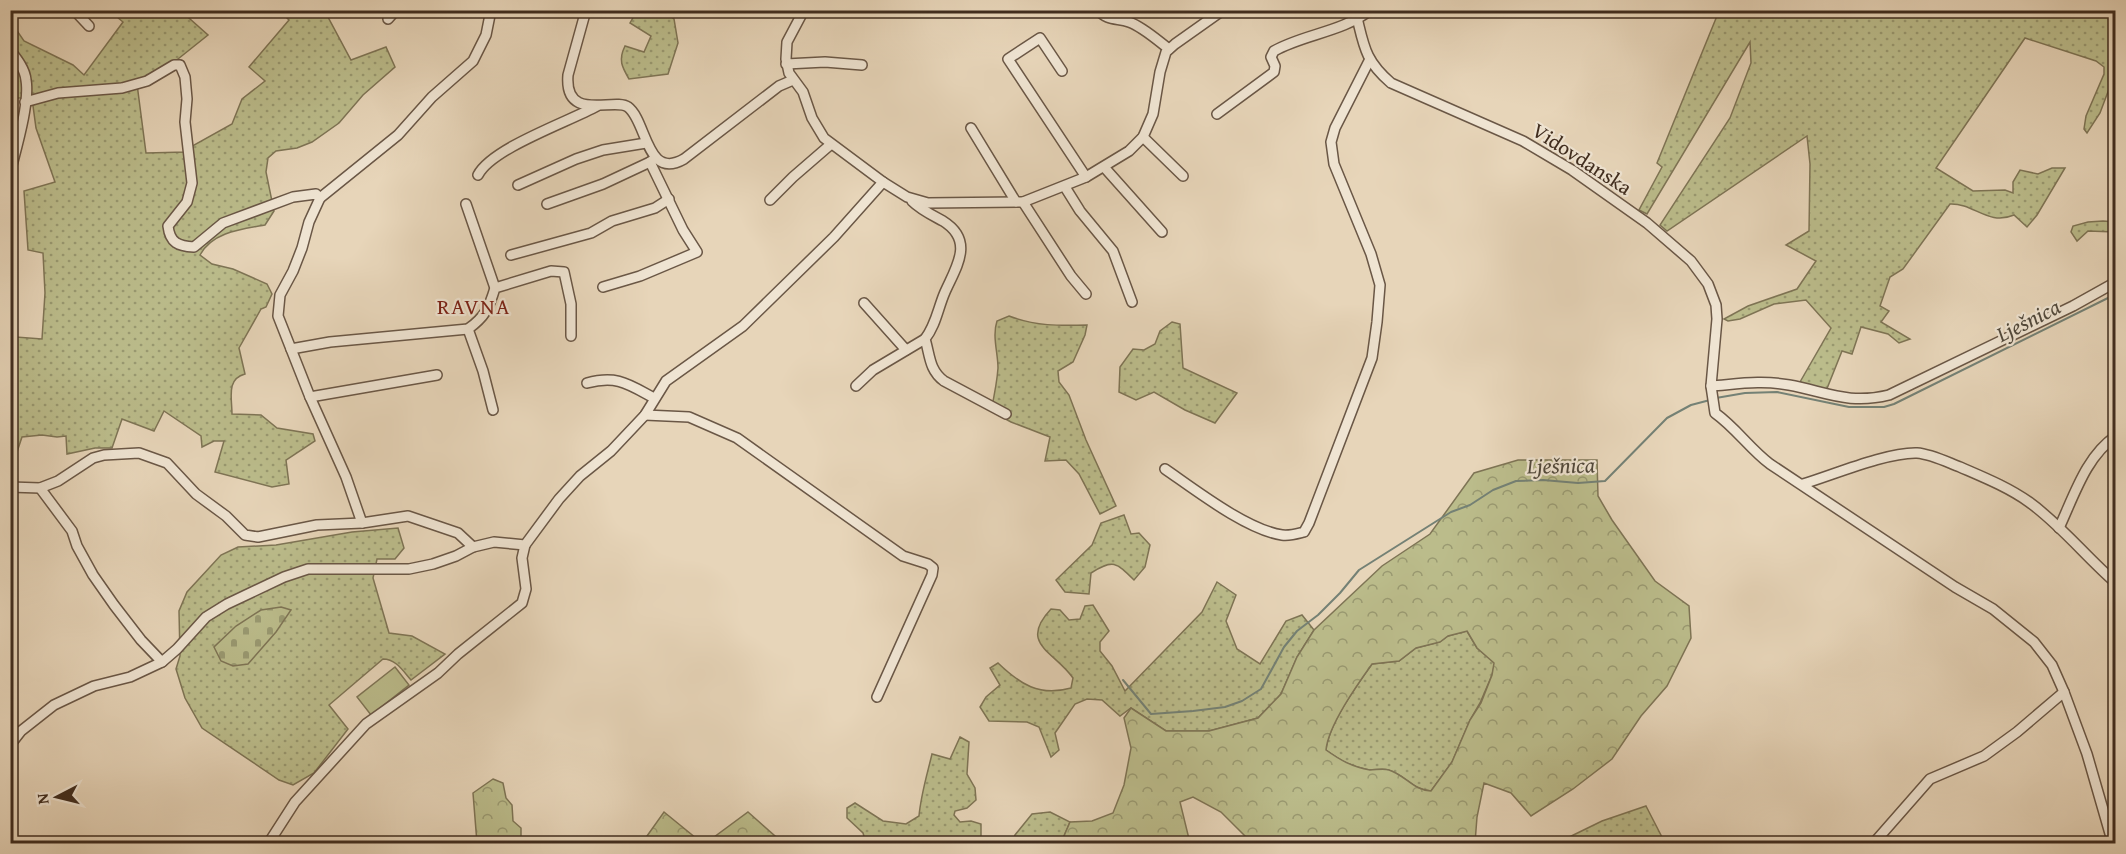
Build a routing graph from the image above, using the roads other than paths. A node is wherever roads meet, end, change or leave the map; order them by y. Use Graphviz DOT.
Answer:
graph roads {
  1 [pos="74,10"];
  2 [pos="396,10"];
  3 [pos="491,10"];
  4 [pos="586,10"];
  5 [pos="804,10"];
  6 [pos="1098,10"];
  7 [pos="1223,10"];
  8 [pos="1370,10"];
  9 [pos="1356,15"];
  10 [pos="388,19"];
  11 [pos="89,26"];
  12 [pos="1169,49"];
  13 [pos="10,50"];
  14 [pos="1369,61"];
  15 [pos="786,64"];
  16 [pos="862,65"];
  17 [pos="1062,71"];
  18 [pos="793,80"];
  19 [pos="25,102"];
  20 [pos="597,106"];
  21 [pos="1217,114"];
  22 [pos="971,128"];
  23 [pos="1143,137"];
  24 [pos="646,143"];
  25 [pos="830,145"];
  26 [pos="653,160"];
  27 [pos="1104,167"];
  28 [pos="10,173"];
  29 [pos="478,175"];
  30 [pos="1183,176"];
  31 [pos="1086,177"];
  32 [pos="883,182"];
  33 [pos="518,185"];
  34 [pos="1065,187"];
  35 [pos="907,197"];
  36 [pos="320,198"];
  37 [pos="669,199"];
  38 [pos="771,200"];
  39 [pos="1020,202"];
  40 [pos="466,204"];
  41 [pos="547,204"];
  42 [pos="1162,232"];
  43 [pos="511,255"];
  44 [pos="2115,282"];
  45 [pos="603,287"];
  46 [pos="495,288"];
  47 [pos="1086,294"];
  48 [pos="1132,302"];
  49 [pos="864,303"];
  50 [pos="468,329"];
  51 [pos="571,336"];
  52 [pos="925,339"];
  53 [pos="291,349"];
  54 [pos="906,350"];
  55 [pos="437,375"];
  56 [pos="587,383"];
  57 [pos="856,386"];
  58 [pos="1711,390"];
  59 [pos="310,397"];
  60 [pos="654,398"];
  61 [pos="493,410"];
  62 [pos="1006,414"];
  63 [pos="645,415"];
  64 [pos="2115,436"];
  65 [pos="1165,469"];
  66 [pos="1803,484"];
  67 [pos="10,487"];
  68 [pos="40,488"];
  69 [pos="362,523"];
  70 [pos="2059,528"];
  71 [pos="525,546"];
  72 [pos="473,547"];
  73 [pos="2115,583"];
  74 [pos="162,662"];
  75 [pos="2064,692"];
  76 [pos="877,697"];
  77 [pos="12,741"];
  78 [pos="2114,841"];
  79 [pos="268,843"];
  80 [pos="1873,843"];
  1 -- 11 [label="street"];
  2 -- 10 [label="street"];
  3 -- 36 [label="street"];
  4 -- 20 [label="street"];
  5 -- 15 [label="street"];
  6 -- 12 [label="street"];
  7 -- 12 [label="street"];
  8 -- 9 [label="street"];
  9 -- 14 [label="street"];
  9 -- 21 [label="street"];
  12 -- 23 [label="street"];
  13 -- 19 [label="street"];
  14 -- 58 [label="street, Vidovdanska"];
  14 -- 65 [label="street"];
  15 -- 16 [label="street"];
  15 -- 18 [label="street"];
  17 -- 31 [label="street"];
  18 -- 25 [label="street"];
  18 -- 26 [label="street"];
  19 -- 28 [label="street"];
  19 -- 36 [label="street"];
  20 -- 24 [label="street"];
  20 -- 29 [label="street"];
  22 -- 39 [label="street"];
  23 -- 27 [label="street"];
  23 -- 30 [label="street"];
  24 -- 26 [label="street"];
  24 -- 33 [label="street"];
  25 -- 32 [label="street"];
  25 -- 38 [label="street"];
  26 -- 37 [label="street"];
  26 -- 41 [label="street"];
  27 -- 31 [label="street"];
  27 -- 42 [label="street"];
  31 -- 34 [label="street"];
  32 -- 35 [label="street"];
  32 -- 60 [label="street"];
  34 -- 39 [label="street"];
  34 -- 48 [label="street"];
  35 -- 39 [label="street"];
  35 -- 52 [label="street"];
  36 -- 53 [label="street"];
  37 -- 43 [label="street"];
  37 -- 45 [label="street"];
  39 -- 47 [label="street"];
  40 -- 46 [label="street"];
  44 -- 58 [label="street"];
  46 -- 50 [label="street"];
  46 -- 51 [label="street"];
  49 -- 54 [label="street"];
  50 -- 53 [label="street"];
  50 -- 61 [label="street"];
  52 -- 54 [label="street"];
  52 -- 62 [label="street"];
  53 -- 59 [label="street"];
  54 -- 57 [label="street"];
  55 -- 59 [label="street"];
  56 -- 60 [label="street"];
  58 -- 66 [label="street, Vidovdanska"];
  59 -- 69 [label="street"];
  60 -- 63 [label="street"];
  63 -- 71 [label="street"];
  63 -- 76 [label="street"];
  64 -- 70 [label="street"];
  66 -- 70 [label="street"];
  66 -- 75 [label="street"];
  67 -- 68 [label="street"];
  68 -- 69 [label="street"];
  68 -- 74 [label="street"];
  69 -- 72 [label="street"];
  70 -- 73 [label="street"];
  71 -- 72 [label="street"];
  71 -- 79 [label="street"];
  72 -- 74 [label="street"];
  74 -- 77 [label="street"];
  75 -- 78 [label="street"];
  75 -- 80 [label="street"];
}
